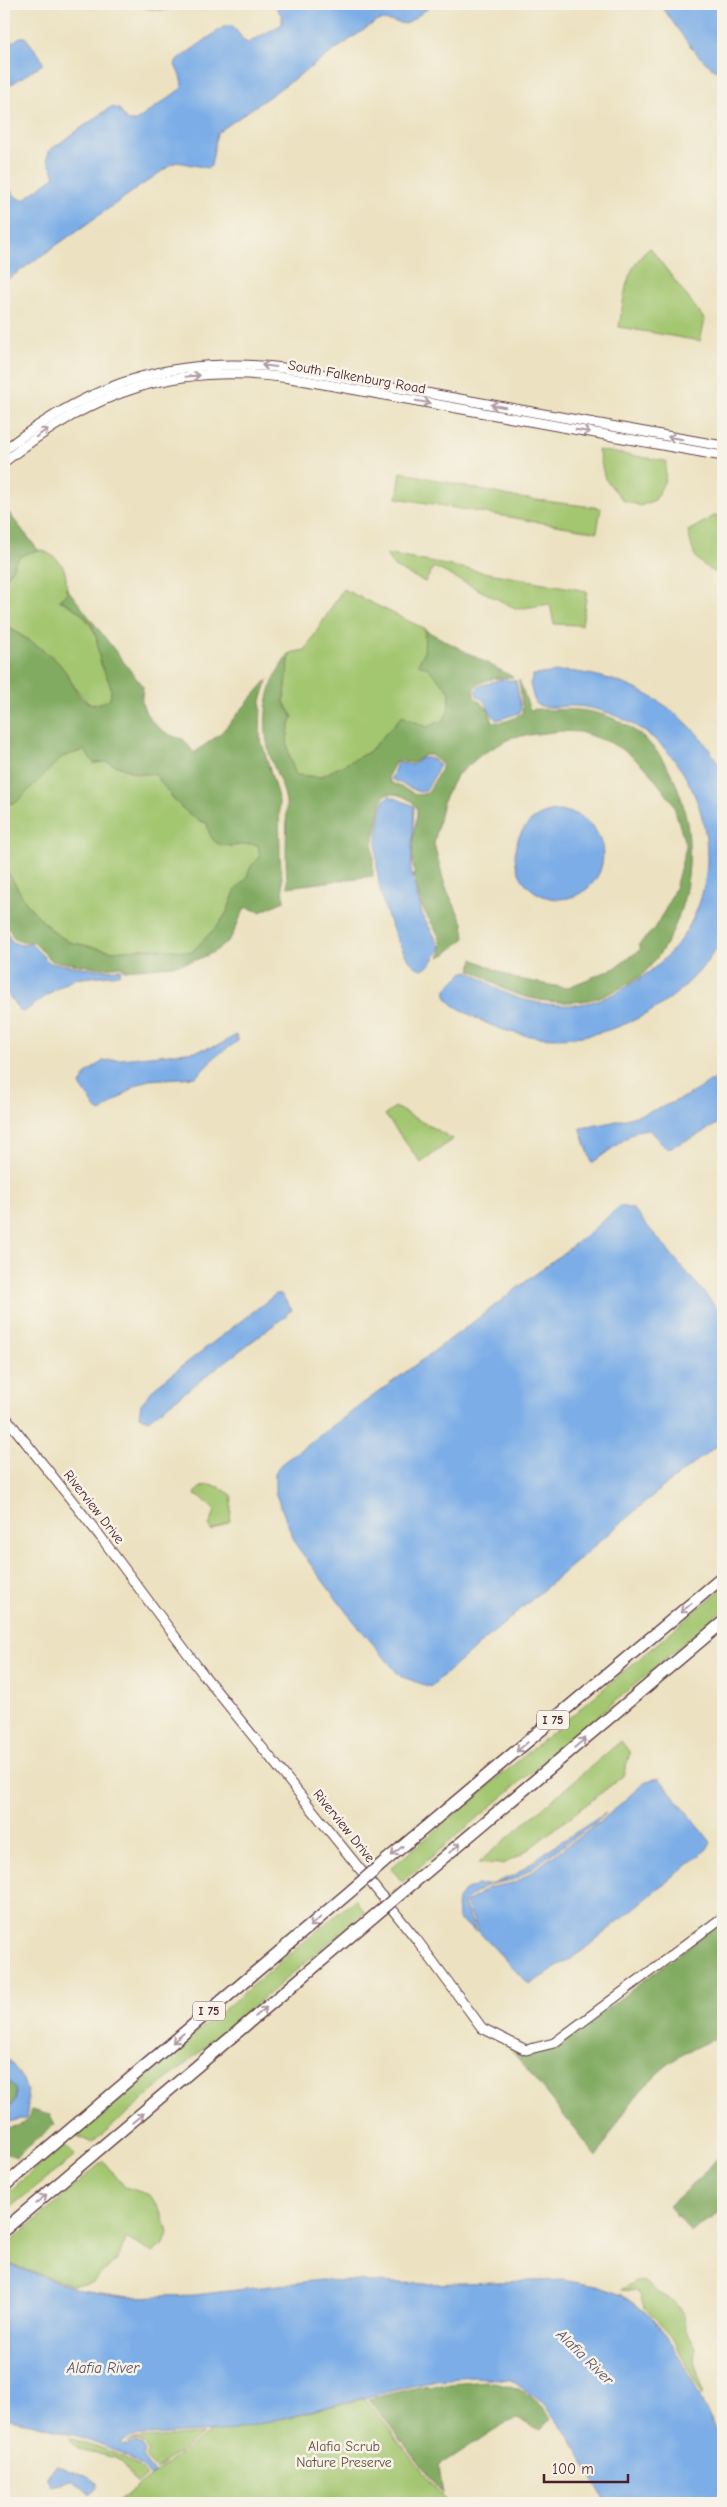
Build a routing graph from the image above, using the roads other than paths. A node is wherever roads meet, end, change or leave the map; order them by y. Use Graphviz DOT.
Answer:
graph roads {
  1 [pos="107,393"];
  2 [pos="528,416"];
  3 [pos="723,446"];
  4 [pos="4,450"];
  5 [pos="723,456"];
  6 [pos="4,462"];
  7 [pos="4,1415"];
  8 [pos="723,1577"];
  9 [pos="723,1622"];
  10 [pos="723,1917"];
  11 [pos="4,2186"];
  12 [pos="4,2230"];
  1 -- 2 [label="street, South Falkenburg Road"];
  1 -- 4 [label="street, South Falkenburg Road"];
  6 -- 1 [label="street, South Falkenburg Road, one-way"];
  3 -- 2 [label="street, South Falkenburg Road, one-way"];
  2 -- 5 [label="street, South Falkenburg Road, one-way"];
  7 -- 10 [label="street, Riverview Drive"];
  8 -- 11 [label="highway, I 75, one-way, bridge"];
  12 -- 9 [label="highway, I 75, one-way, bridge"];
}
